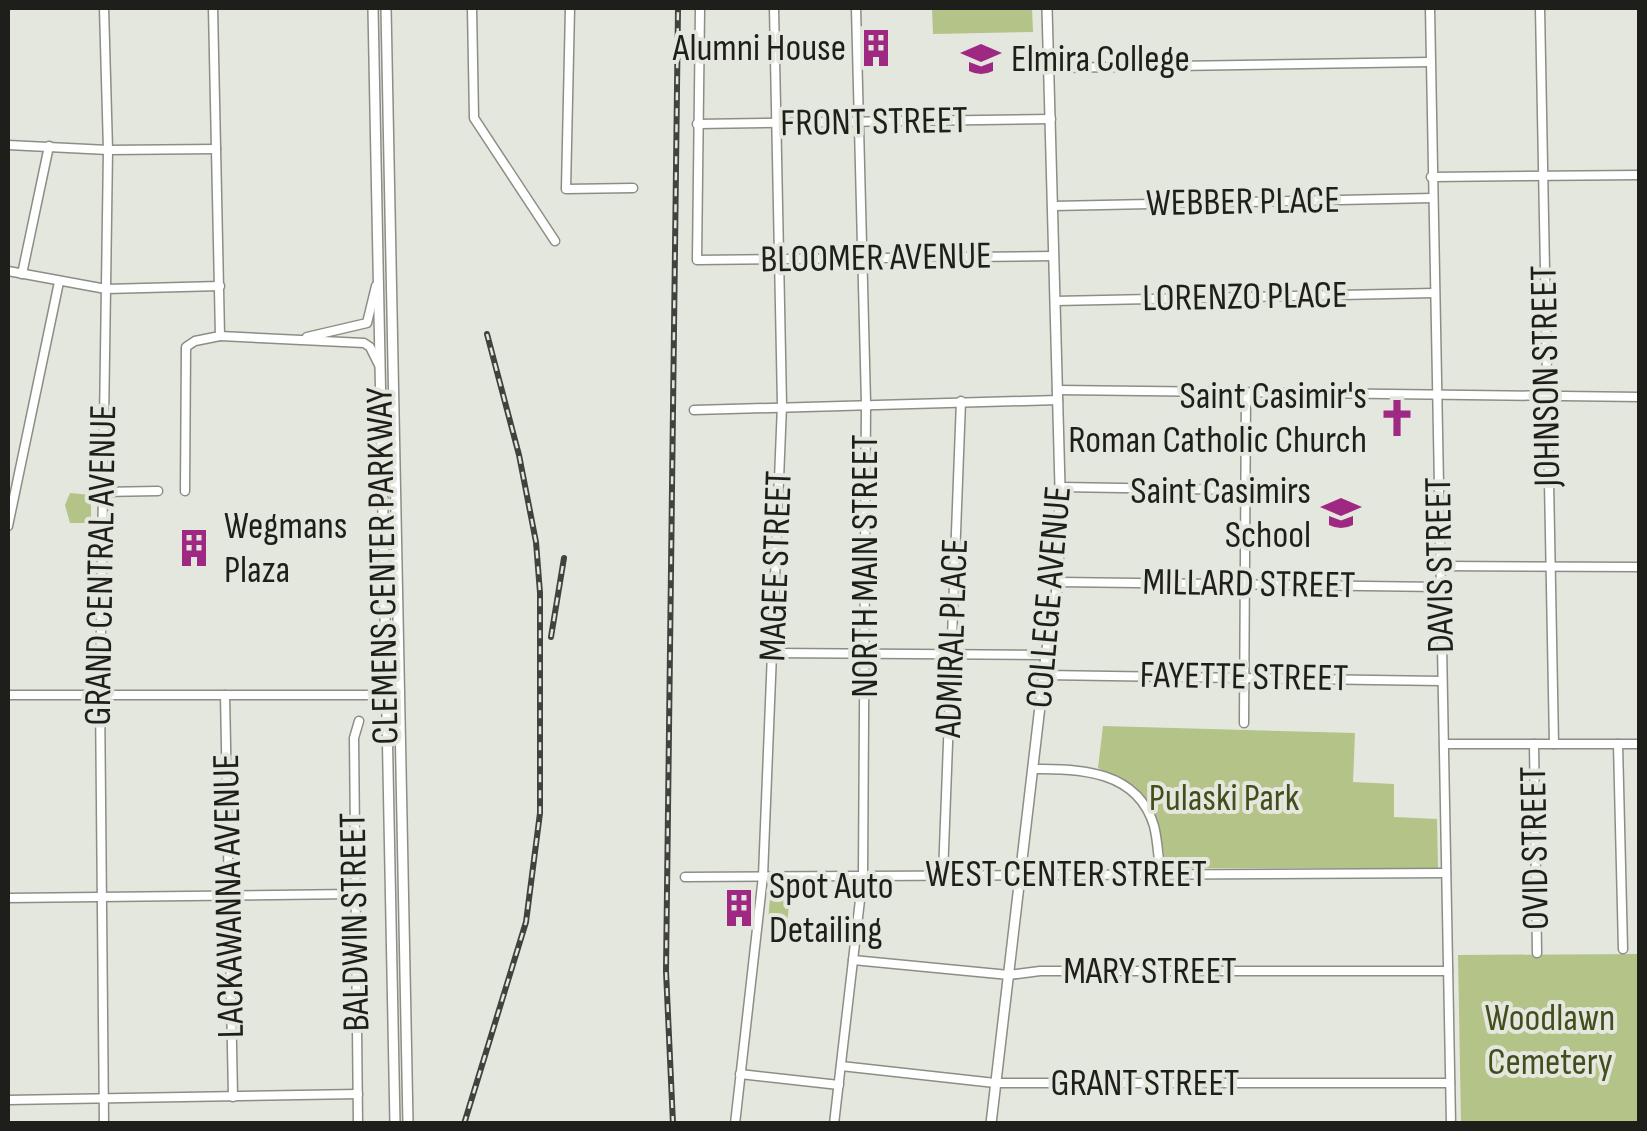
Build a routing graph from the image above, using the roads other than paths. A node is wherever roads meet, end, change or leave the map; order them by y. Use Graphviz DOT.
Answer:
graph roads {
  1 [pos="104,8"];
  2 [pos="214,8"];
  3 [pos="373,8"];
  4 [pos="386,8"];
  5 [pos="472,8"];
  6 [pos="570,8"];
  7 [pos="700,8"];
  8 [pos="774,8"];
  9 [pos="856,8"];
  10 [pos="1048,8"];
  11 [pos="1430,8"];
  12 [pos="1540,8"];
  13 [pos="1430,62"];
  14 [pos="1050,68"];
  15 [pos="1051,119"];
  16 [pos="859,122"];
  17 [pos="697,124"];
  18 [pos="776,124"];
  19 [pos="8,145"];
  20 [pos="50,146"];
  21 [pos="216,149"];
  22 [pos="108,150"];
  23 [pos="1640,174"];
  24 [pos="1542,175"];
  25 [pos="1431,177"];
  26 [pos="634,188"];
  27 [pos="1433,198"];
  28 [pos="1052,206"];
  29 [pos="555,241"];
  30 [pos="1054,256"];
  31 [pos="862,258"];
  32 [pos="780,260"];
  33 [pos="8,271"];
  34 [pos="22,274"];
  35 [pos="59,282"];
  36 [pos="377,284"];
  37 [pos="220,286"];
  38 [pos="106,289"];
  39 [pos="1434,293"];
  40 [pos="1056,300"];
  41 [pos="220,336"];
  42 [pos="302,338"];
  43 [pos="378,365"];
  44 [pos="1246,392"];
  45 [pos="1436,394"];
  46 [pos="1058,395"];
  47 [pos="1546,396"];
  48 [pos="1640,397"];
  49 [pos="962,402"];
  50 [pos="866,403"];
  51 [pos="782,406"];
  52 [pos="694,410"];
  53 [pos="8,473"];
  54 [pos="18,475"];
  55 [pos="1060,487"];
  56 [pos="1246,490"];
  57 [pos="185,491"];
  58 [pos="101,492"];
  59 [pos="158,492"];
  60 [pos="8,526"];
  61 [pos="1440,566"];
  62 [pos="1640,567"];
  63 [pos="1550,568"];
  64 [pos="1058,582"];
  65 [pos="1245,583"];
  66 [pos="1440,587"];
  67 [pos="772,653"];
  68 [pos="864,654"];
  69 [pos="950,654"];
  70 [pos="1046,655"];
  71 [pos="1045,674"];
  72 [pos="1244,678"];
  73 [pos="1442,680"];
  74 [pos="386,693"];
  75 [pos="399,694"];
  76 [pos="8,695"];
  77 [pos="100,695"];
  78 [pos="226,695"];
  79 [pos="360,721"];
  80 [pos="1244,724"];
  81 [pos="1444,744"];
  82 [pos="1534,744"];
  83 [pos="1554,744"];
  84 [pos="1618,744"];
  85 [pos="1640,744"];
  86 [pos="1033,769"];
  87 [pos="1446,873"];
  88 [pos="863,874"];
  89 [pos="1021,874"];
  90 [pos="1161,874"];
  91 [pos="942,875"];
  92 [pos="762,876"];
  93 [pos="685,877"];
  94 [pos="231,894"];
  95 [pos="354,894"];
  96 [pos="100,897"];
  97 [pos="8,898"];
  98 [pos="1623,950"];
  99 [pos="1537,953"];
  100 [pos="854,960"];
  101 [pos="1448,971"];
  102 [pos="1009,975"];
  103 [pos="841,1066"];
  104 [pos="740,1074"];
  105 [pos="995,1083"];
  106 [pos="1450,1083"];
  107 [pos="839,1085"];
  108 [pos="358,1094"];
  109 [pos="232,1097"];
  110 [pos="103,1099"];
  111 [pos="8,1100"];
  112 [pos="104,1124"];
  113 [pos="358,1124"];
  114 [pos="395,1124"];
  115 [pos="408,1124"];
  116 [pos="735,1124"];
  117 [pos="834,1124"];
  118 [pos="991,1124"];
  119 [pos="1452,1124"];
  1 -- 22 [label="street, GRAND CENTRAL AVENUE"];
  2 -- 21 [label="street"];
  3 -- 36 [label="main road, CLEMENS CENTER PARKWAY"];
  4 -- 75 [label="main road, CLEMENS CENTER PARKWAY"];
  5 -- 29 [label="street"];
  6 -- 26 [label="street"];
  7 -- 17 [label="street"];
  8 -- 18 [label="street, MAGEE STREET"];
  9 -- 16 [label="street, NORTH MAIN STREET"];
  10 -- 14 [label="main road, COLLEGE AVENUE"];
  11 -- 13 [label="street, DAVIS STREET"];
  12 -- 24 [label="street, JOHNSON STREET"];
  13 -- 14 [label="street"];
  13 -- 25 [label="street, DAVIS STREET"];
  14 -- 15 [label="main road, COLLEGE AVENUE"];
  15 -- 16 [label="street, FRONT STREET"];
  15 -- 28 [label="main road, COLLEGE AVENUE"];
  16 -- 18 [label="street, FRONT STREET"];
  16 -- 31 [label="street, NORTH MAIN STREET"];
  17 -- 18 [label="street, FRONT STREET"];
  17 -- 32 [label="street, BLOOMER AVENUE"];
  18 -- 32 [label="street, MAGEE STREET"];
  19 -- 20 [label="street"];
  20 -- 22 [label="street"];
  20 -- 34 [label="street"];
  21 -- 22 [label="street"];
  21 -- 37 [label="street"];
  22 -- 38 [label="street, GRAND CENTRAL AVENUE"];
  23 -- 24 [label="street"];
  24 -- 25 [label="street"];
  24 -- 47 [label="street, JOHNSON STREET"];
  25 -- 27 [label="street, DAVIS STREET"];
  27 -- 28 [label="street, WEBBER PLACE"];
  27 -- 39 [label="street, DAVIS STREET"];
  28 -- 30 [label="main road, COLLEGE AVENUE"];
  30 -- 31 [label="street, BLOOMER AVENUE"];
  30 -- 40 [label="main road, COLLEGE AVENUE"];
  31 -- 32 [label="street, BLOOMER AVENUE"];
  31 -- 50 [label="street, NORTH MAIN STREET"];
  32 -- 51 [label="street, MAGEE STREET"];
  33 -- 34 [label="street"];
  34 -- 35 [label="street"];
  35 -- 38 [label="street"];
  35 -- 54 [label="street"];
  36 -- 42 [label="street"];
  36 -- 43 [label="main road, CLEMENS CENTER PARKWAY"];
  37 -- 38 [label="street"];
  37 -- 41 [label="street"];
  38 -- 58 [label="street, GRAND CENTRAL AVENUE"];
  39 -- 40 [label="street, LORENZO PLACE"];
  39 -- 45 [label="street, DAVIS STREET"];
  40 -- 46 [label="main road, COLLEGE AVENUE"];
  41 -- 42 [label="street"];
  41 -- 57 [label="street"];
  42 -- 43 [label="street"];
  43 -- 74 [label="main road, CLEMENS CENTER PARKWAY"];
  44 -- 45 [label="street"];
  44 -- 46 [label="street"];
  44 -- 56 [label="street"];
  45 -- 47 [label="street"];
  45 -- 61 [label="street, DAVIS STREET"];
  46 -- 49 [label="street"];
  46 -- 55 [label="main road, COLLEGE AVENUE"];
  47 -- 48 [label="street"];
  47 -- 63 [label="street, JOHNSON STREET"];
  49 -- 50 [label="street"];
  49 -- 69 [label="street, ADMIRAL PLACE"];
  50 -- 51 [label="street"];
  50 -- 68 [label="street, NORTH MAIN STREET"];
  51 -- 52 [label="street"];
  51 -- 67 [label="street, MAGEE STREET"];
  53 -- 54 [label="street"];
  54 -- 60 [label="street"];
  55 -- 56 [label="street"];
  55 -- 64 [label="main road, COLLEGE AVENUE"];
  56 -- 65 [label="street"];
  58 -- 59 [label="street"];
  58 -- 77 [label="street, GRAND CENTRAL AVENUE"];
  61 -- 63 [label="street"];
  61 -- 66 [label="street, DAVIS STREET"];
  62 -- 63 [label="street"];
  63 -- 83 [label="street, JOHNSON STREET"];
  64 -- 65 [label="street, MILLARD STREET"];
  64 -- 70 [label="main road, COLLEGE AVENUE"];
  65 -- 66 [label="street, MILLARD STREET"];
  65 -- 72 [label="street"];
  66 -- 73 [label="street, DAVIS STREET"];
  67 -- 68 [label="street"];
  67 -- 92 [label="street, MAGEE STREET"];
  68 -- 69 [label="street"];
  68 -- 88 [label="street, NORTH MAIN STREET"];
  69 -- 70 [label="street"];
  69 -- 91 [label="street, ADMIRAL PLACE"];
  70 -- 71 [label="main road, COLLEGE AVENUE"];
  71 -- 72 [label="street, FAYETTE STREET"];
  71 -- 86 [label="main road, COLLEGE AVENUE"];
  72 -- 73 [label="street, FAYETTE STREET"];
  72 -- 80 [label="street"];
  73 -- 81 [label="street, DAVIS STREET"];
  74 -- 75 [label="street"];
  74 -- 78 [label="street"];
  74 -- 114 [label="main road, CLEMENS CENTER PARKWAY"];
  75 -- 115 [label="main road, CLEMENS CENTER PARKWAY"];
  76 -- 77 [label="street"];
  77 -- 78 [label="street"];
  77 -- 96 [label="street, GRAND CENTRAL AVENUE"];
  78 -- 94 [label="street, LACKAWANNA AVENUE"];
  79 -- 95 [label="street, BALDWIN STREET"];
  81 -- 82 [label="street"];
  81 -- 87 [label="street, DAVIS STREET"];
  82 -- 83 [label="street"];
  82 -- 99 [label="street, OVID STREET"];
  83 -- 84 [label="street"];
  84 -- 85 [label="street"];
  84 -- 98 [label="street"];
  86 -- 89 [label="main road, COLLEGE AVENUE"];
  86 -- 90 [label="street"];
  87 -- 90 [label="street, WEST CENTER STREET"];
  87 -- 101 [label="street, DAVIS STREET"];
  88 -- 91 [label="street, WEST CENTER STREET"];
  88 -- 92 [label="street, WEST CENTER STREET"];
  88 -- 100 [label="street, NORTH MAIN STREET"];
  89 -- 90 [label="street, WEST CENTER STREET"];
  89 -- 91 [label="street, WEST CENTER STREET"];
  89 -- 102 [label="main road, COLLEGE AVENUE"];
  92 -- 93 [label="street, WEST CENTER STREET"];
  92 -- 104 [label="street, MAGEE STREET"];
  94 -- 95 [label="street"];
  94 -- 96 [label="street"];
  94 -- 109 [label="street, LACKAWANNA AVENUE"];
  95 -- 108 [label="street, BALDWIN STREET"];
  96 -- 97 [label="street"];
  96 -- 110 [label="street, GRAND CENTRAL AVENUE"];
  100 -- 102 [label="street, MARY STREET"];
  100 -- 103 [label="street, NORTH MAIN STREET"];
  101 -- 102 [label="street, MARY STREET"];
  101 -- 106 [label="street, DAVIS STREET"];
  102 -- 105 [label="main road, COLLEGE AVENUE"];
  103 -- 105 [label="street, GRANT STREET"];
  103 -- 107 [label="street, NORTH MAIN STREET"];
  104 -- 107 [label="street"];
  104 -- 116 [label="street, MAGEE STREET"];
  105 -- 106 [label="street, GRANT STREET"];
  105 -- 118 [label="main road, COLLEGE AVENUE"];
  106 -- 119 [label="street, DAVIS STREET"];
  107 -- 117 [label="street, NORTH MAIN STREET"];
  108 -- 109 [label="street"];
  108 -- 113 [label="street, BALDWIN STREET"];
  109 -- 110 [label="street"];
  110 -- 111 [label="street"];
  110 -- 112 [label="street, GRAND CENTRAL AVENUE"];
}
